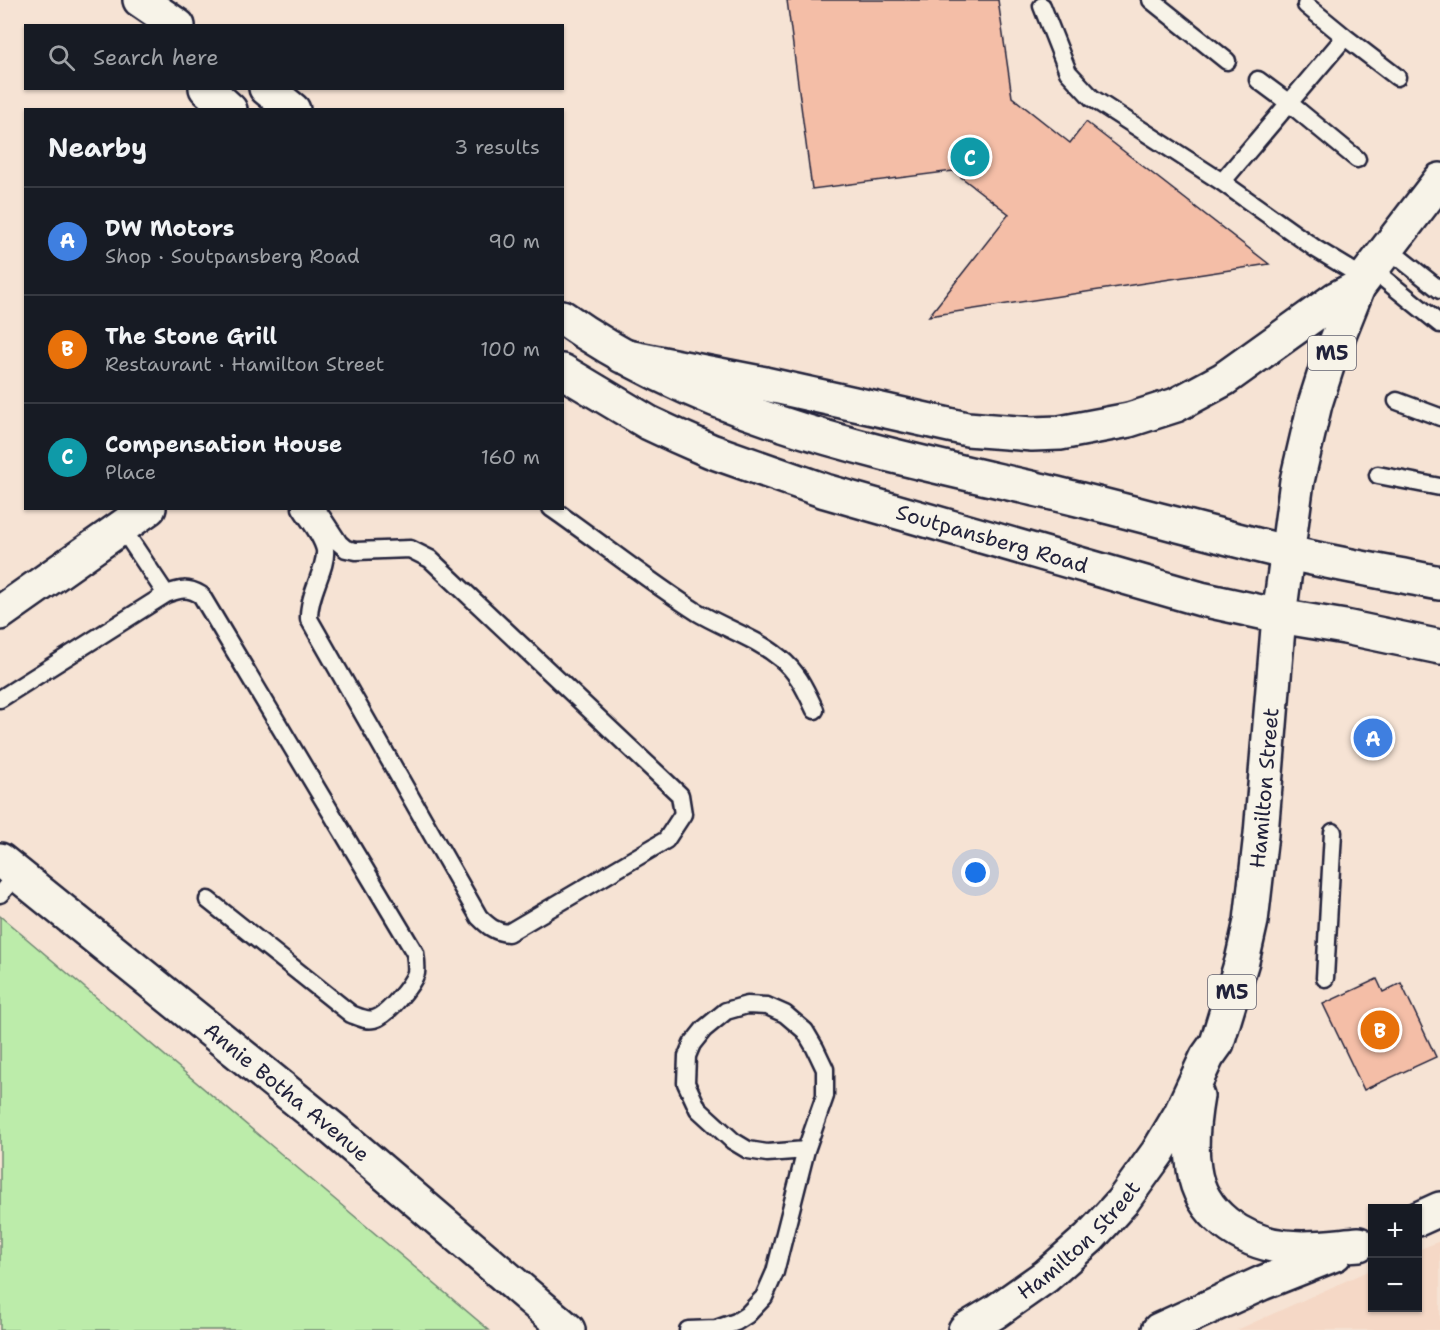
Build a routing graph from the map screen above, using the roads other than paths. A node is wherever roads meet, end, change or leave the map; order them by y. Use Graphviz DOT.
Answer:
graph roads {
  1 [pos="122,0"];
  2 [pos="140,0"];
  3 [pos="1151,0"];
  4 [pos="1306,5"];
  5 [pos="1042,6"];
  6 [pos="141,24"];
  7 [pos="175,24"];
  8 [pos="1345,37"];
  9 [pos="1227,61"];
  10 [pos="1397,77"];
  11 [pos="1258,80"];
  12 [pos="208,90"];
  13 [pos="268,90"];
  14 [pos="1289,103"];
  15 [pos="228,108"];
  16 [pos="291,108"];
  17 [pos="1357,159"];
  18 [pos="1440,180"];
  19 [pos="1222,182"];
  20 [pos="1370,270"];
  21 [pos="1440,290"];
  22 [pos="564,318"];
  23 [pos="1440,324"];
  24 [pos="622,356"];
  25 [pos="564,372"];
  26 [pos="1397,401"];
  27 [pos="1440,417"];
  28 [pos="1378,474"];
  29 [pos="1440,486"];
  30 [pos="146,510"];
  31 [pos="302,510"];
  32 [pos="316,510"];
  33 [pos="554,510"];
  34 [pos="122,528"];
  35 [pos="1288,553"];
  36 [pos="1440,584"];
  37 [pos="166,594"];
  38 [pos="0,612"];
  39 [pos="1279,616"];
  40 [pos="1440,647"];
  41 [pos="0,699"];
  42 [pos="815,710"];
  43 [pos="1332,832"];
  44 [pos="6,876"];
  45 [pos="208,900"];
  46 [pos="1325,978"];
  47 [pos="1207,1057"];
  48 [pos="806,1150"];
  49 [pos="1440,1209"];
  50 [pos="1422,1217"];
  51 [pos="1366,1241"];
  52 [pos="568,1330"];
  53 [pos="688,1330"];
  54 [pos="965,1330"];
  55 [pos="1159,1330"];
  1 -- 6 [label="main road"];
  2 -- 7 [label="main road"];
  3 -- 9 [label="lane"];
  4 -- 8 [label="lane"];
  5 -- 19 [label="lane"];
  8 -- 10 [label="lane"];
  8 -- 14 [label="lane"];
  11 -- 14 [label="lane"];
  12 -- 15 [label="main road"];
  13 -- 16 [label="main road"];
  14 -- 17 [label="lane"];
  14 -- 19 [label="lane"];
  18 -- 20 [label="main road, Hamilton Street / M5"];
  19 -- 20 [label="lane"];
  20 -- 21 [label="lane"];
  20 -- 23 [label="lane"];
  20 -- 24 [label="main road"];
  20 -- 35 [label="main road, Hamilton Street / M5"];
  22 -- 24 [label="main road"];
  24 -- 35 [label="main road"];
  25 -- 39 [label="main road, Soutpansberg Road"];
  26 -- 27 [label="lane"];
  28 -- 29 [label="lane"];
  30 -- 34 [label="main road"];
  31 -- 32 [label="lane"];
  33 -- 42 [label="lane"];
  34 -- 37 [label="lane"];
  34 -- 38 [label="main road"];
  35 -- 36 [label="main road"];
  35 -- 39 [label="main road, Hamilton Street / M5"];
  37 -- 41 [label="lane"];
  37 -- 45 [label="lane"];
  39 -- 40 [label="main road, Soutpansberg Road"];
  39 -- 47 [label="main road, Hamilton Street / M5"];
  43 -- 46 [label="lane"];
  44 -- 52 [label="main road, Annie Botha Avenue"];
  47 -- 51 [label="main road"];
  47 -- 54 [label="main road, Hamilton Street / M5"];
  48 -- 48 [label="lane"];
  48 -- 53 [label="lane"];
  49 -- 50 [label="main road"];
  51 -- 55 [label="main road"];
}
